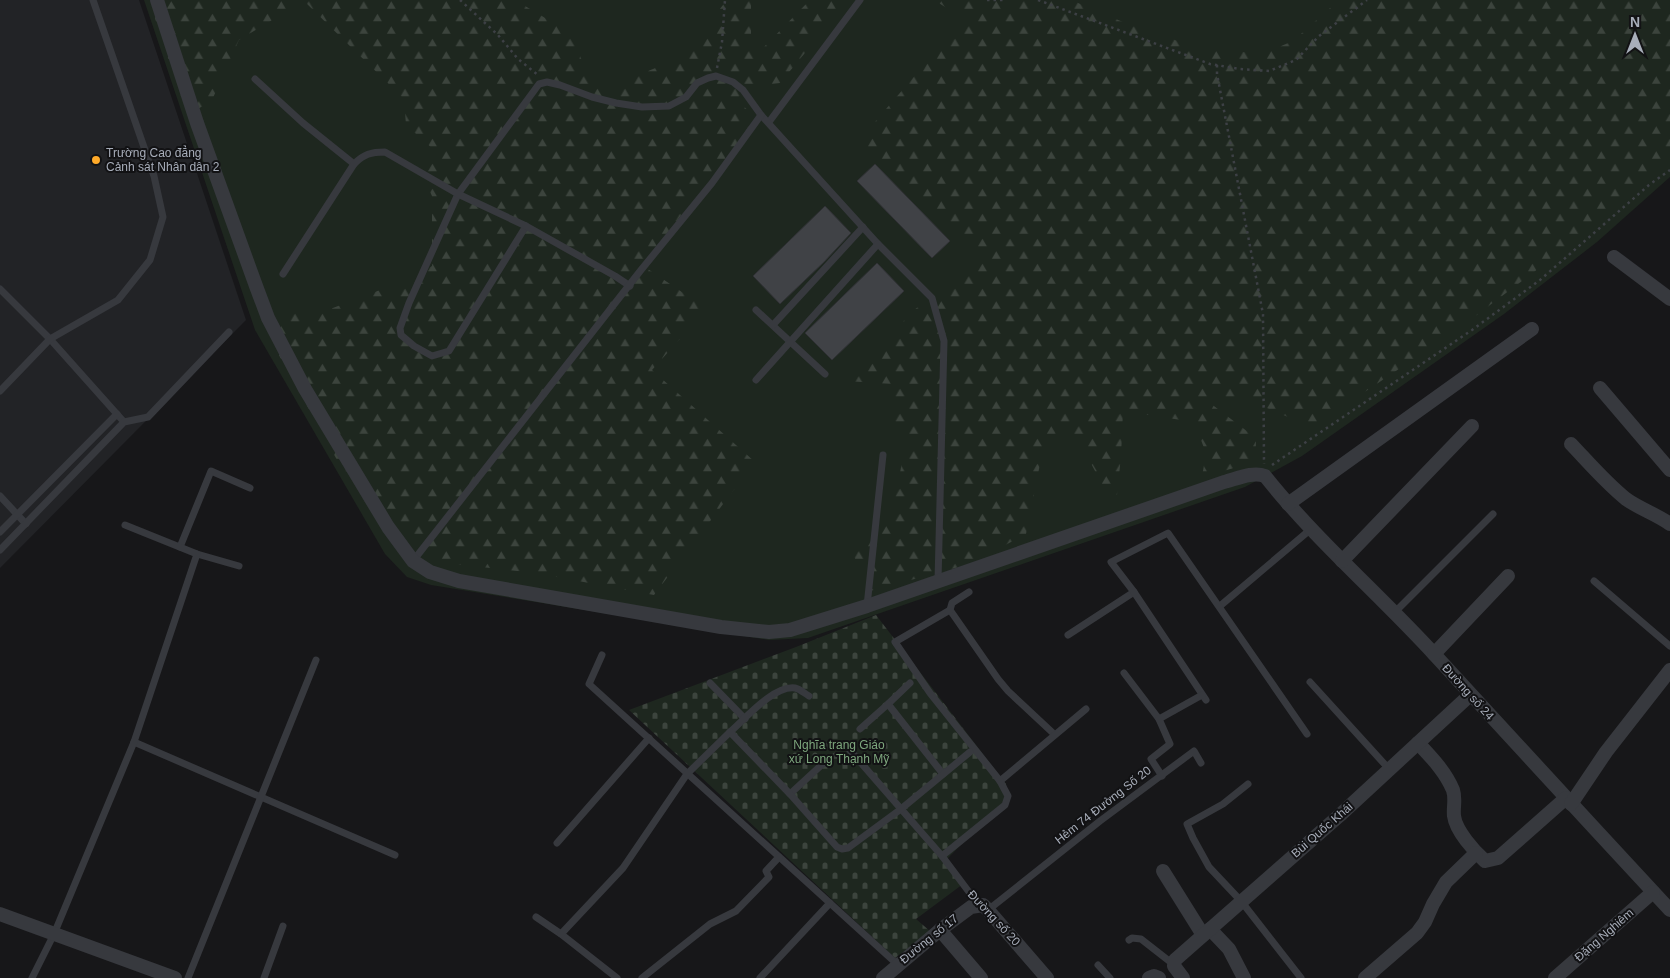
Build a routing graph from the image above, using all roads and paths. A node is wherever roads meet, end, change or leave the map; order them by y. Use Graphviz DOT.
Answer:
graph roads {
  1 [pos="93,0"];
  2 [pos="157,0"];
  3 [pos="460,0"];
  4 [pos="725,0"];
  5 [pos="860,0"];
  6 [pos="987,0"];
  7 [pos="1004,0"];
  8 [pos="1038,0"];
  9 [pos="1367,0"];
  10 [pos="1217,65"];
  11 [pos="716,76"];
  12 [pos="255,79"];
  13 [pos="547,82"];
  14 [pos="761,115"];
  15 [pos="769,122"];
  16 [pos="354,164"];
  17 [pos="1670,170"];
  18 [pos="458,194"];
  19 [pos="526,226"];
  20 [pos="864,227"];
  21 [pos="878,244"];
  22 [pos="1614,257"];
  23 [pos="283,274"];
  24 [pos="630,286"];
  25 [pos="0,290"];
  26 [pos="1670,299"];
  27 [pos="756,310"];
  28 [pos="773,325"];
  29 [pos="1532,329"];
  30 [pos="229,332"];
  31 [pos="50,339"];
  32 [pos="791,341"];
  33 [pos="826,374"];
  34 [pos="756,380"];
  35 [pos="1600,388"];
  36 [pos="0,392"];
  37 [pos="117,414"];
  38 [pos="124,422"];
  39 [pos="1472,426"];
  40 [pos="1571,444"];
  41 [pos="883,455"];
  42 [pos="1670,470"];
  43 [pos="1264,473"];
  44 [pos="250,488"];
  45 [pos="0,496"];
  46 [pos="1288,504"];
  47 [pos="18,514"];
  48 [pos="1493,514"];
  49 [pos="26,524"];
  50 [pos="1670,524"];
  51 [pos="124,525"];
  52 [pos="1311,529"];
  53 [pos="0,532"];
  54 [pos="180,547"];
  55 [pos="0,550"];
  56 [pos="197,554"];
  57 [pos="413,561"];
  58 [pos="1342,561"];
  59 [pos="239,566"];
  60 [pos="1508,576"];
  61 [pos="938,581"];
  62 [pos="1594,581"];
  63 [pos="969,592"];
  64 [pos="1134,592"];
  65 [pos="867,606"];
  66 [pos="1220,606"];
  67 [pos="950,610"];
  68 [pos="1394,613"];
  69 [pos="1068,635"];
  70 [pos="1670,646"];
  71 [pos="1434,654"];
  72 [pos="602,655"];
  73 [pos="316,660"];
  74 [pos="1670,669"];
  75 [pos="1124,673"];
  76 [pos="1310,682"];
  77 [pos="710,683"];
  78 [pos="910,683"];
  79 [pos="1470,695"];
  80 [pos="809,696"];
  81 [pos="888,704"];
  82 [pos="1086,709"];
  83 [pos="745,719"];
  84 [pos="1159,719"];
  85 [pos="860,729"];
  86 [pos="730,732"];
  87 [pos="1054,734"];
  88 [pos="1307,734"];
  89 [pos="649,738"];
  90 [pos="134,742"];
  91 [pos="1418,743"];
  92 [pos="848,748"];
  93 [pos="970,752"];
  94 [pos="828,759"];
  95 [pos="1201,763"];
  96 [pos="1390,769"];
  97 [pos="688,774"];
  98 [pos="943,774"];
  99 [pos="1162,776"];
  100 [pos="1000,781"];
  101 [pos="1248,784"];
  102 [pos="790,794"];
  103 [pos="261,796"];
  104 [pos="1569,801"];
  105 [pos="901,809"];
  106 [pos="557,843"];
  107 [pos="1476,853"];
  108 [pos="395,855"];
  109 [pos="942,856"];
  110 [pos="779,857"];
  111 [pos="1163,871"];
  112 [pos="1653,892"];
  113 [pos="1241,901"];
  114 [pos="830,904"];
  115 [pos="983,907"];
  116 [pos="1670,910"];
  117 [pos="0,914"];
  118 [pos="536,917"];
  119 [pos="283,926"];
  120 [pos="940,930"];
  121 [pos="1206,932"];
  122 [pos="54,934"];
  123 [pos="561,934"];
  124 [pos="1129,940"];
  125 [pos="1173,964"];
  126 [pos="898,965"];
  127 [pos="1098,965"];
  128 [pos="32,978"];
  129 [pos="175,978"];
  130 [pos="188,978"];
  131 [pos="264,978"];
  132 [pos="617,978"];
  133 [pos="642,978"];
  134 [pos="760,978"];
  135 [pos="883,978"];
  136 [pos="981,978"];
  137 [pos="1047,978"];
  138 [pos="1110,978"];
  139 [pos="1149,978"];
  140 [pos="1158,978"];
  141 [pos="1183,978"];
  142 [pos="1244,978"];
  143 [pos="1301,978"];
  144 [pos="1364,978"];
  145 [pos="1555,978"];
  1 -- 31 [label="lane"];
  2 -- 57 [label="street"];
  3 -- 13 [label="path"];
  4 -- 11 [label="path"];
  5 -- 15 [label="lane"];
  6 -- 7 [label="path"];
  8 -- 10 [label="path"];
  9 -- 10 [label="path"];
  10 -- 43 [label="path"];
  11 -- 13 [label="lane"];
  11 -- 14 [label="lane"];
  12 -- 16 [label="lane"];
  13 -- 18 [label="lane"];
  14 -- 15 [label="lane"];
  14 -- 24 [label="lane"];
  15 -- 20 [label="lane"];
  16 -- 18 [label="lane"];
  16 -- 23 [label="lane"];
  17 -- 43 [label="path"];
  18 -- 19 [label="lane"];
  18 -- 19 [label="lane"];
  19 -- 24 [label="lane"];
  20 -- 21 [label="lane"];
  20 -- 28 [label="lane"];
  21 -- 32 [label="lane"];
  21 -- 61 [label="lane"];
  22 -- 26 [label="street"];
  24 -- 57 [label="lane"];
  25 -- 31 [label="lane"];
  27 -- 28 [label="lane"];
  28 -- 32 [label="lane"];
  29 -- 46 [label="street"];
  30 -- 38 [label="lane"];
  31 -- 36 [label="lane"];
  31 -- 37 [label="lane"];
  32 -- 33 [label="lane"];
  32 -- 34 [label="lane"];
  35 -- 42 [label="street"];
  37 -- 38 [label="lane"];
  37 -- 47 [label="lane"];
  38 -- 49 [label="lane"];
  39 -- 58 [label="street"];
  40 -- 50 [label="street"];
  41 -- 65 [label="lane"];
  43 -- 46 [label="street, Đường số 24"];
  43 -- 61 [label="street"];
  44 -- 54 [label="lane"];
  45 -- 47 [label="lane"];
  46 -- 52 [label="street, Đường số 24"];
  47 -- 49 [label="lane"];
  47 -- 53 [label="lane"];
  48 -- 68 [label="lane"];
  49 -- 55 [label="lane"];
  51 -- 54 [label="lane"];
  52 -- 58 [label="street, Đường số 24"];
  52 -- 66 [label="lane"];
  54 -- 56 [label="lane"];
  56 -- 59 [label="lane"];
  56 -- 90 [label="lane"];
  57 -- 65 [label="street"];
  58 -- 68 [label="street, Đường số 24"];
  60 -- 71 [label="street"];
  61 -- 65 [label="street"];
  62 -- 70 [label="lane"];
  63 -- 67 [label="lane"];
  64 -- 66 [label="lane"];
  64 -- 69 [label="lane"];
  64 -- 84 [label="lane"];
  66 -- 88 [label="lane"];
  67 -- 87 [label="lane"];
  67 -- 100 [label="lane"];
  68 -- 71 [label="street, Đường số 24"];
  71 -- 79 [label="street, Đường số 24"];
  72 -- 89 [label="lane"];
  73 -- 103 [label="lane"];
  74 -- 104 [label="street"];
  75 -- 84 [label="lane"];
  76 -- 96 [label="lane"];
  77 -- 83 [label="lane"];
  78 -- 81 [label="lane"];
  79 -- 91 [label="street, Bùi Quốc Khái"];
  79 -- 104 [label="street, Đường số 24"];
  80 -- 83 [label="lane"];
  81 -- 85 [label="lane"];
  81 -- 98 [label="lane"];
  82 -- 87 [label="lane"];
  83 -- 86 [label="lane"];
  84 -- 99 [label="lane, Hẻm 74 Đường Số 20"];
  86 -- 97 [label="lane"];
  86 -- 102 [label="lane"];
  87 -- 100 [label="lane"];
  89 -- 97 [label="lane"];
  89 -- 106 [label="lane"];
  90 -- 103 [label="lane"];
  90 -- 122 [label="lane"];
  91 -- 96 [label="street, Bùi Quốc Khái"];
  91 -- 107 [label="street"];
  92 -- 105 [label="lane, Đường số 20"];
  93 -- 98 [label="lane"];
  94 -- 102 [label="lane"];
  95 -- 99 [label="lane"];
  96 -- 113 [label="street, Bùi Quốc Khái"];
  97 -- 110 [label="lane"];
  97 -- 123 [label="lane"];
  98 -- 105 [label="lane"];
  99 -- 115 [label="lane, Hẻm 74 Đường Số 20"];
  100 -- 109 [label="lane"];
  101 -- 113 [label="lane"];
  102 -- 105 [label="lane"];
  103 -- 108 [label="lane"];
  103 -- 130 [label="lane"];
  104 -- 107 [label="street"];
  104 -- 112 [label="street, Đường số 24"];
  105 -- 109 [label="lane, Đường số 20"];
  107 -- 144 [label="street"];
  109 -- 115 [label="lane, Đường số 20"];
  110 -- 114 [label="lane"];
  110 -- 133 [label="lane"];
  111 -- 121 [label="street"];
  112 -- 116 [label="street, Đường số 24"];
  112 -- 145 [label="street, Đặng Nghiêm"];
  113 -- 121 [label="street, Bùi Quốc Khái"];
  113 -- 143 [label="lane"];
  114 -- 126 [label="lane"];
  114 -- 134 [label="lane"];
  115 -- 120 [label="street, Đường số 17"];
  115 -- 137 [label="street, Đường số 20"];
  117 -- 122 [label="street"];
  118 -- 123 [label="lane"];
  119 -- 131 [label="lane"];
  120 -- 126 [label="street, Đường số 17"];
  120 -- 136 [label="street"];
  121 -- 125 [label="street, Bùi Quốc Khái"];
  121 -- 142 [label="street"];
  122 -- 128 [label="lane"];
  122 -- 129 [label="street"];
  123 -- 132 [label="lane"];
  124 -- 125 [label="lane"];
  125 -- 141 [label="street"];
  126 -- 135 [label="street, Đường số 17"];
  127 -- 138 [label="lane"];
  139 -- 140 [label="street"];
}
